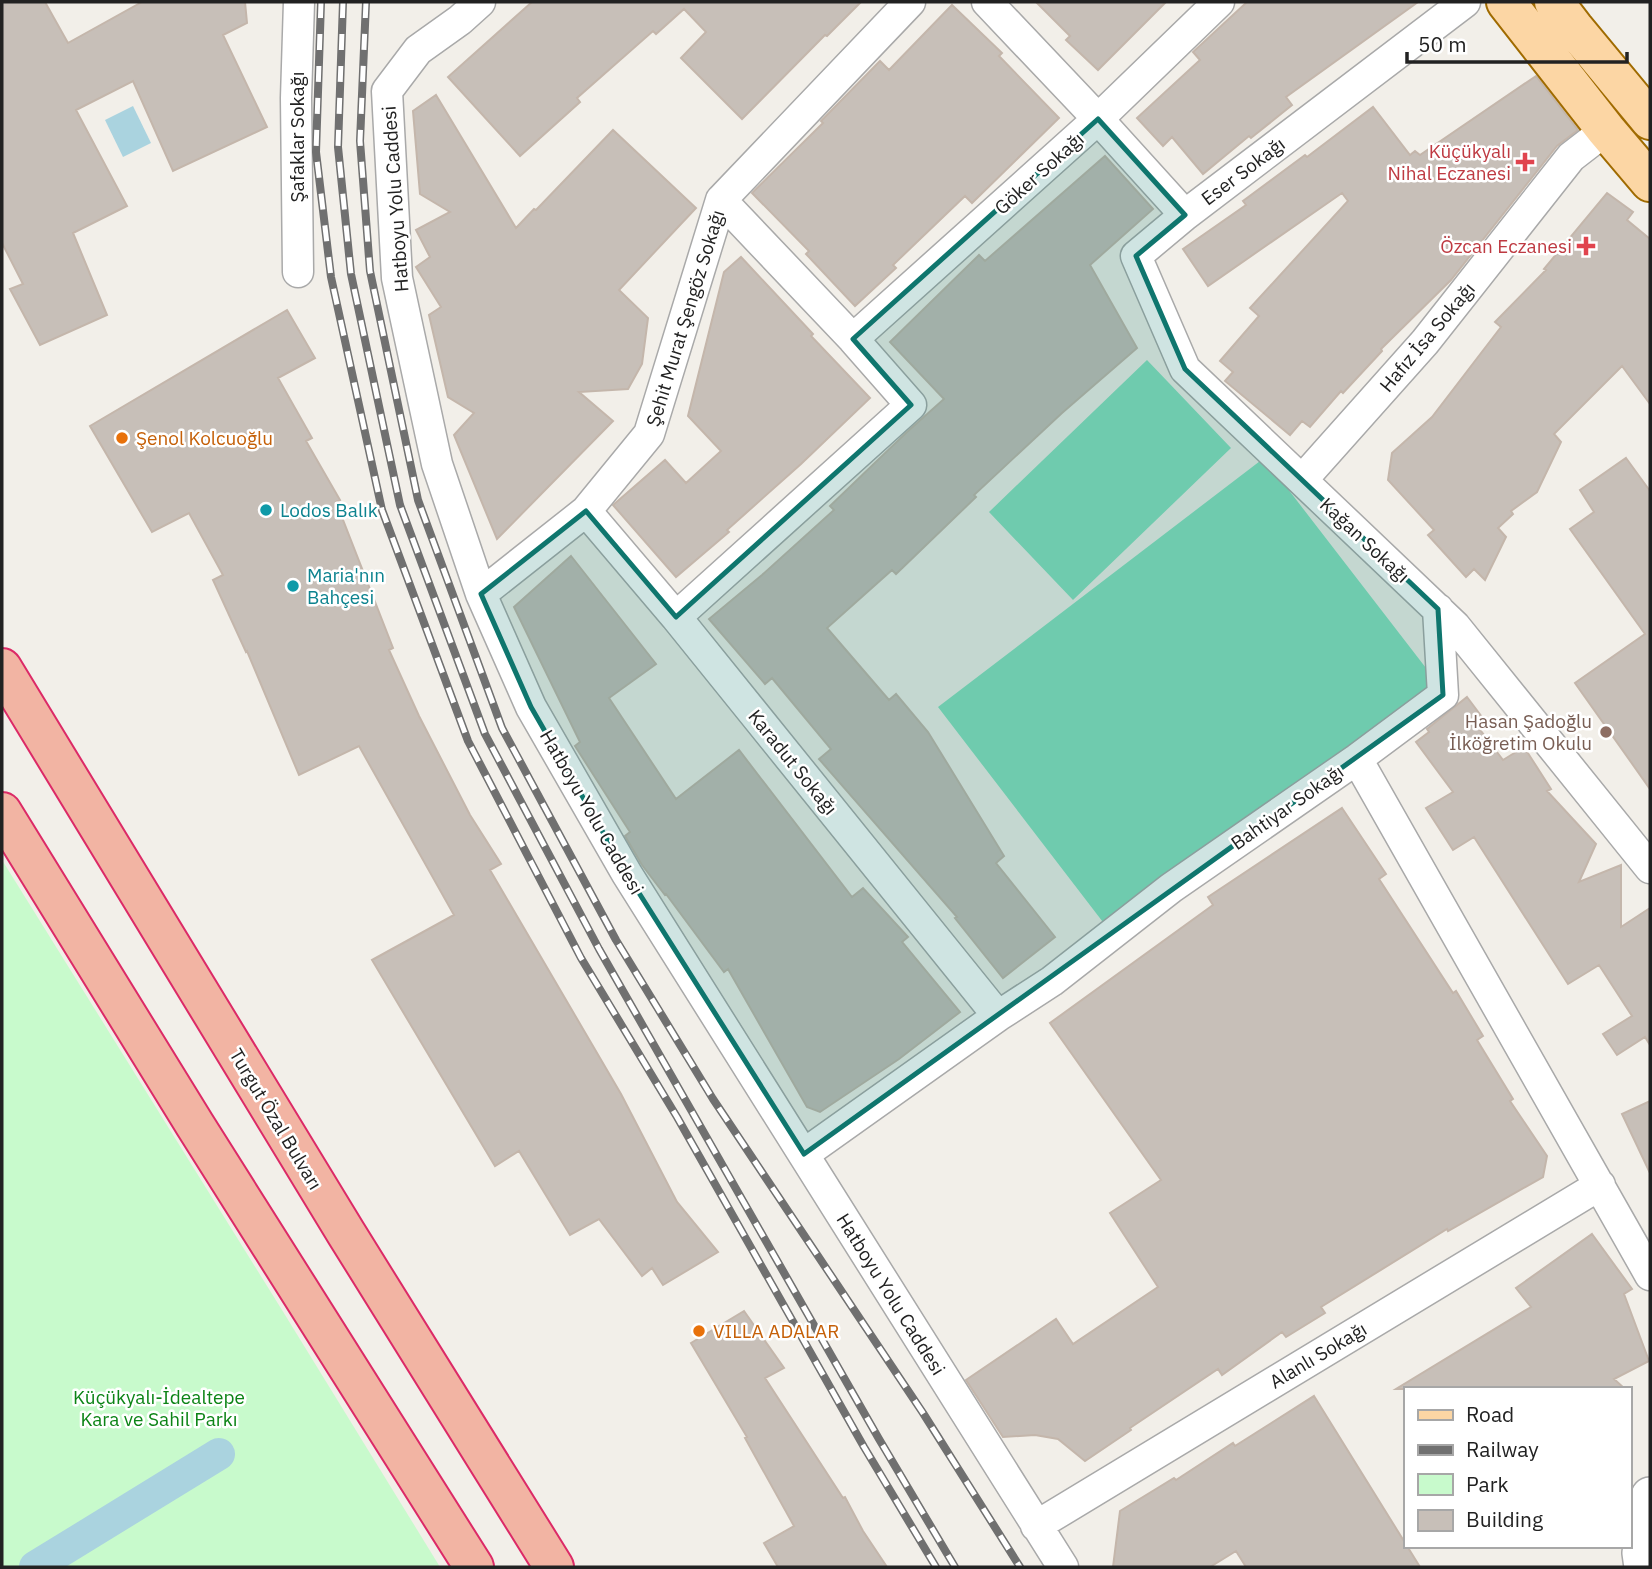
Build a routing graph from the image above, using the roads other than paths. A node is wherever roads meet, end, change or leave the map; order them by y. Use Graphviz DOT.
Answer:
graph roads {
  1 [pos="299,2"];
  2 [pos="480,2"];
  3 [pos="910,2"];
  4 [pos="986,2"];
  5 [pos="1219,2"];
  6 [pos="1465,2"];
  7 [pos="1506,2"];
  8 [pos="1554,2"];
  9 [pos="1098,119"];
  10 [pos="1650,120"];
  11 [pos="1606,130"];
  12 [pos="1650,182"];
  13 [pos="721,200"];
  14 [pos="1185,215"];
  15 [pos="298,272"];
  16 [pos="853,339"];
  17 [pos="1301,480"];
  18 [pos="586,510"];
  19 [pos="481,594"];
  20 [pos="1438,609"];
  21 [pos="676,617"];
  22 [pos="2,668"];
  23 [pos="1357,759"];
  24 [pos="2,812"];
  25 [pos="1650,869"];
  26 [pos="998,1016"];
  27 [pos="804,1154"];
  28 [pos="1600,1185"];
  29 [pos="1650,1275"];
  30 [pos="1650,1496"];
  31 [pos="1036,1526"];
  32 [pos="474,1567"];
  33 [pos="554,1567"];
  34 [pos="1063,1567"];
  35 [pos="1643,1567"];
  1 -- 15 [label="street, Şafaklar Sokağı"];
  2 -- 19 [label="street, Hatboyu Yolu Caddesi"];
  3 -- 13 [label="street, Şehit Murat Şengöz Sokağı"];
  4 -- 9 [label="street, Eser Sokağı"];
  5 -- 9 [label="street, Göker Sokağı"];
  6 -- 14 [label="street, Eser Sokağı"];
  7 -- 11 [label="main road"];
  8 -- 10 [label="main road"];
  9 -- 14 [label="street, Eser Sokağı"];
  9 -- 16 [label="street, Göker Sokağı"];
  11 -- 12 [label="main road"];
  11 -- 17 [label="street, Hafız İsa Sokağı"];
  13 -- 16 [label="street"];
  13 -- 18 [label="street, Şehit Murat Şengöz Sokağı"];
  14 -- 17 [label="street, Kağan Sokağı"];
  16 -- 21 [label="street"];
  17 -- 20 [label="street, Kağan Sokağı"];
  18 -- 19 [label="street, Şehit Murat Şengöz Sokağı"];
  18 -- 21 [label="street, Karadut Sokağı"];
  19 -- 27 [label="street, Hatboyu Yolu Caddesi"];
  20 -- 23 [label="street"];
  20 -- 25 [label="street, Kağan Sokağı"];
  21 -- 26 [label="street, Karadut Sokağı"];
  22 -- 33 [label="highway, Turgut Özal Bulvarı"];
  23 -- 26 [label="street, Bahtiyar Sokağı"];
  23 -- 28 [label="street, Bahtiyar Sokağı"];
  24 -- 32 [label="highway"];
  26 -- 27 [label="street, Bahtiyar Sokağı"];
  27 -- 31 [label="street, Hatboyu Yolu Caddesi"];
  28 -- 29 [label="street, Bahtiyar Sokağı"];
  28 -- 31 [label="street, Alanlı Sokağı"];
  30 -- 35 [label="street"];
  31 -- 34 [label="street, Hatboyu Yolu Caddesi"];
}
